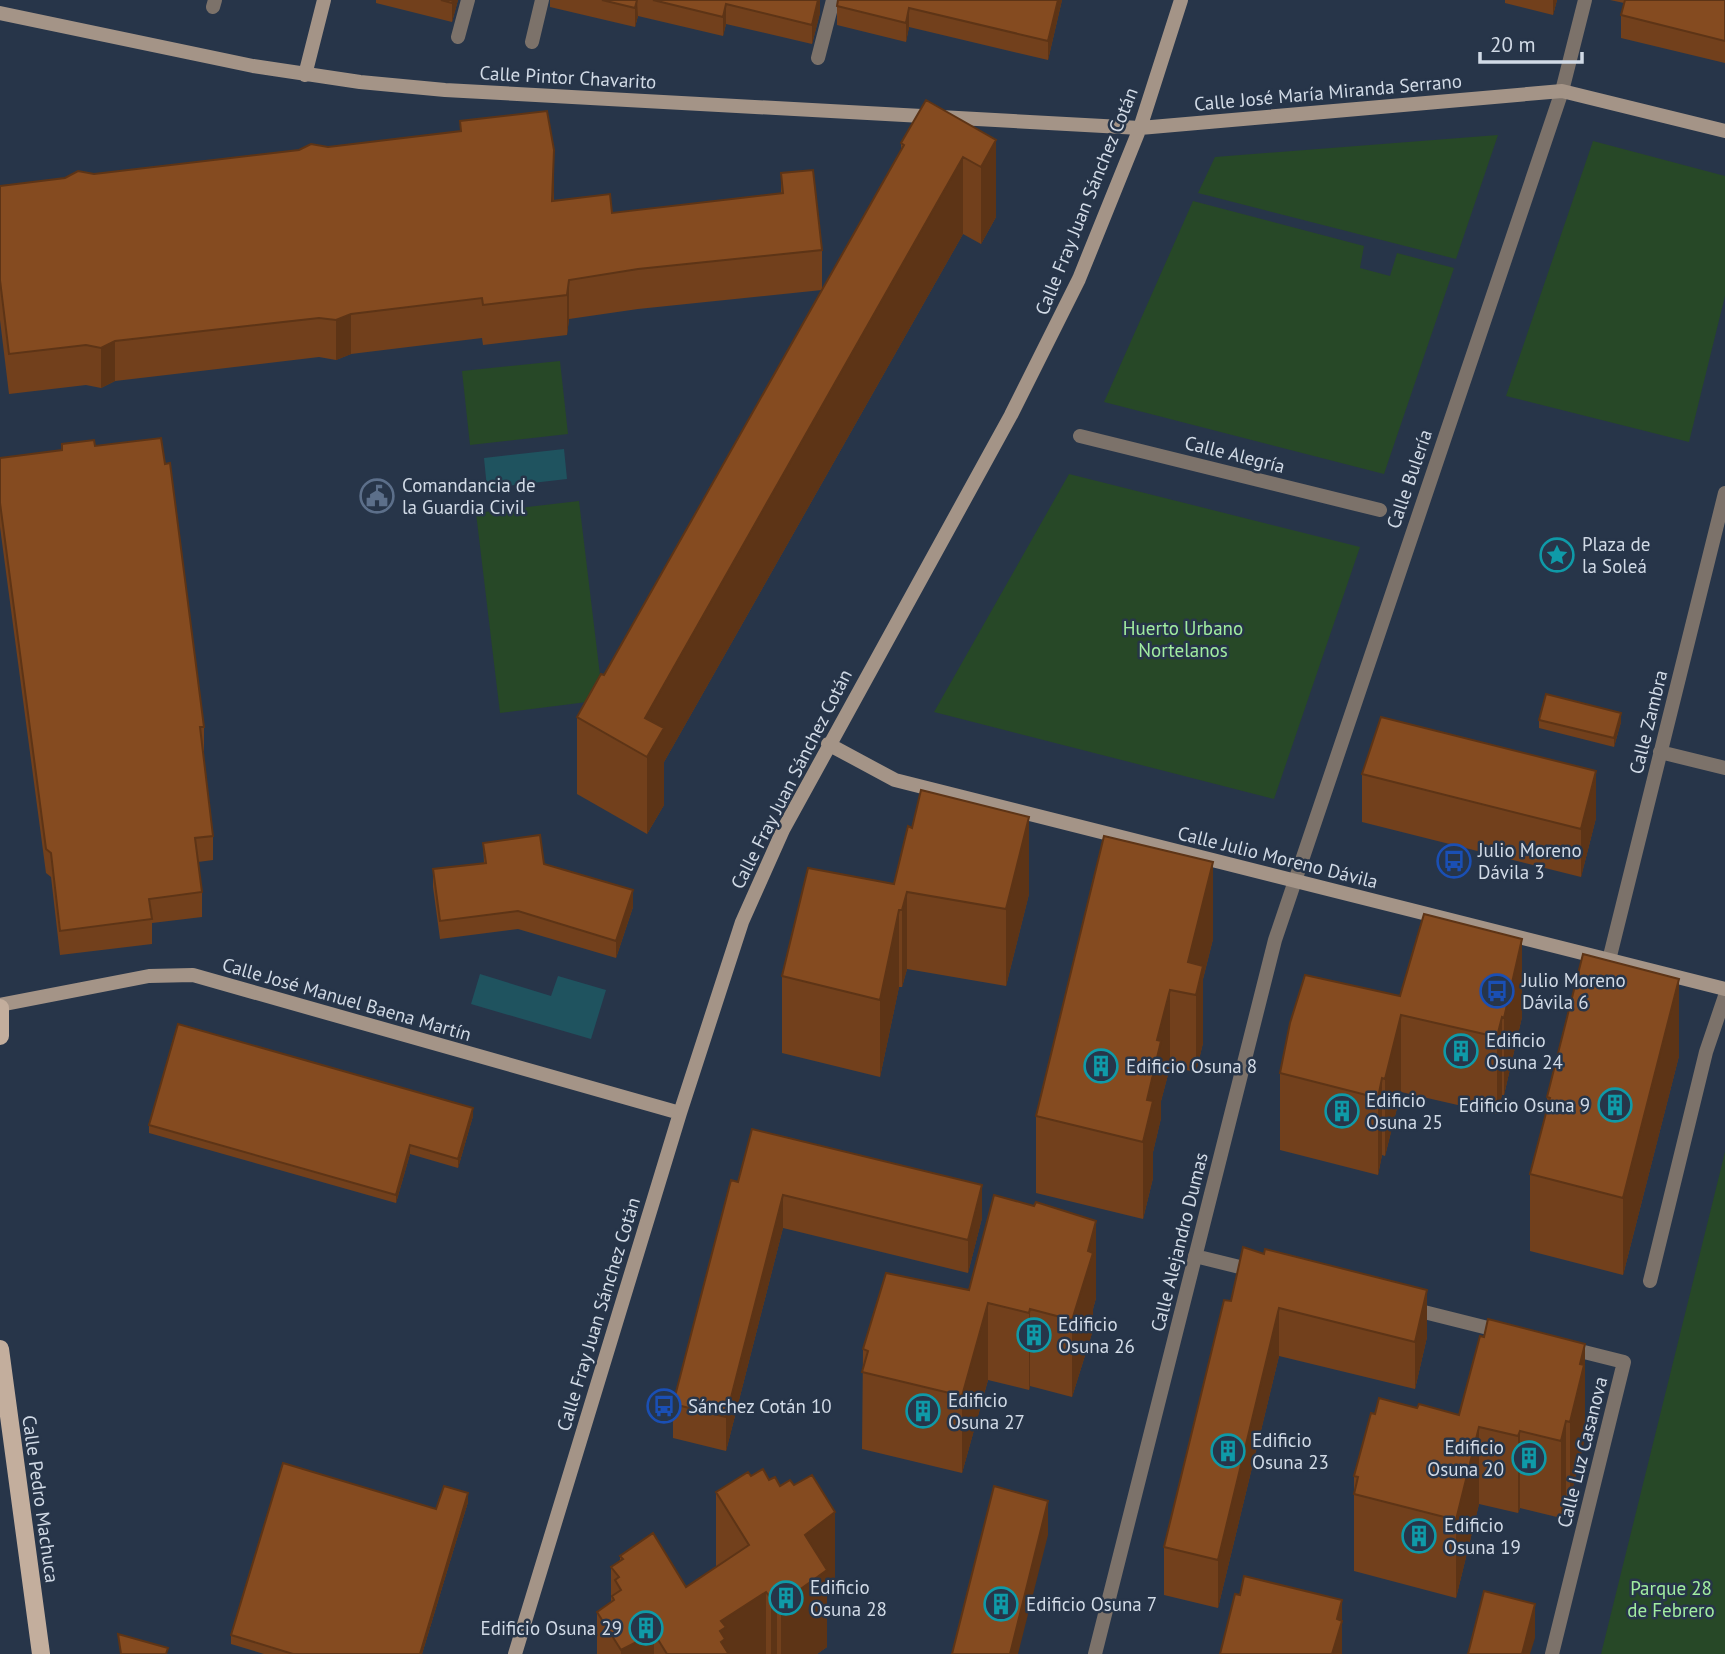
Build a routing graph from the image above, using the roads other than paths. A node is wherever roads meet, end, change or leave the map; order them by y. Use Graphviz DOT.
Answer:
graph roads {
  1 [pos="324,0"];
  2 [pos="468,0"];
  3 [pos="542,0"];
  4 [pos="1181,0"];
  5 [pos="1585,0"];
  6 [pos="828,3"];
  7 [pos="0,13"];
  8 [pos="458,37"];
  9 [pos="532,42"];
  10 [pos="818,58"];
  11 [pos="305,75"];
  12 [pos="1562,91"];
  13 [pos="1140,128"];
  14 [pos="1725,131"];
  15 [pos="1080,436"];
  16 [pos="1725,494"];
  17 [pos="1381,510"];
  18 [pos="828,744"];
  19 [pos="1660,751"];
  20 [pos="1725,768"];
  21 [pos="1294,881"];
  22 [pos="1609,960"];
  23 [pos="1725,989"];
  24 [pos="1725,996"];
  25 [pos="0,1007"];
  26 [pos="0,1036"];
  27 [pos="680,1113"];
  28 [pos="1195,1256"];
  29 [pos="1276,1276"];
  30 [pos="1650,1281"];
  31 [pos="1396,1306"];
  32 [pos="1517,1335"];
  33 [pos="1557,1345"];
  34 [pos="0,1349"];
  35 [pos="41,1654"];
  36 [pos="515,1654"];
  37 [pos="1095,1654"];
  38 [pos="1552,1654"];
  1 -- 11 [label="main road"];
  2 -- 8 [label="street"];
  3 -- 9 [label="street"];
  4 -- 13 [label="main road, Calle Fray Juan Sánchez Cotán"];
  5 -- 12 [label="street, Calle Bulería"];
  6 -- 10 [label="street"];
  7 -- 11 [label="main road, Calle Pintor Chavarito"];
  11 -- 13 [label="main road, Calle Pintor Chavarito"];
  12 -- 13 [label="main road, Calle José María Miranda Serrano"];
  12 -- 14 [label="main road, Calle José María Miranda Serrano"];
  12 -- 21 [label="street, Calle Bulería"];
  13 -- 18 [label="main road, Calle Fray Juan Sánchez Cotán"];
  15 -- 17 [label="street, Calle Alegría"];
  16 -- 19 [label="street, Calle Zambra"];
  18 -- 21 [label="main road, Calle Julio Moreno Dávila"];
  18 -- 27 [label="main road, Calle Fray Juan Sánchez Cotán"];
  19 -- 20 [label="street"];
  19 -- 22 [label="street, Calle Zambra"];
  21 -- 22 [label="main road, Calle Julio Moreno Dávila"];
  21 -- 28 [label="street, Calle Alejandro Dumas"];
  22 -- 23 [label="main road, Calle Julio Moreno Dávila"];
  24 -- 30 [label="street"];
  25 -- 26 [label="main road"];
  25 -- 27 [label="main road, Calle José Manuel Baena Martín"];
  27 -- 36 [label="main road, Calle Fray Juan Sánchez Cotán"];
  28 -- 29 [label="street"];
  28 -- 37 [label="street, Calle Alejandro Dumas"];
  31 -- 32 [label="street"];
  33 -- 38 [label="street, Calle Luz Casanova"];
  34 -- 35 [label="main road, Calle Pedro Machuca"];
}
